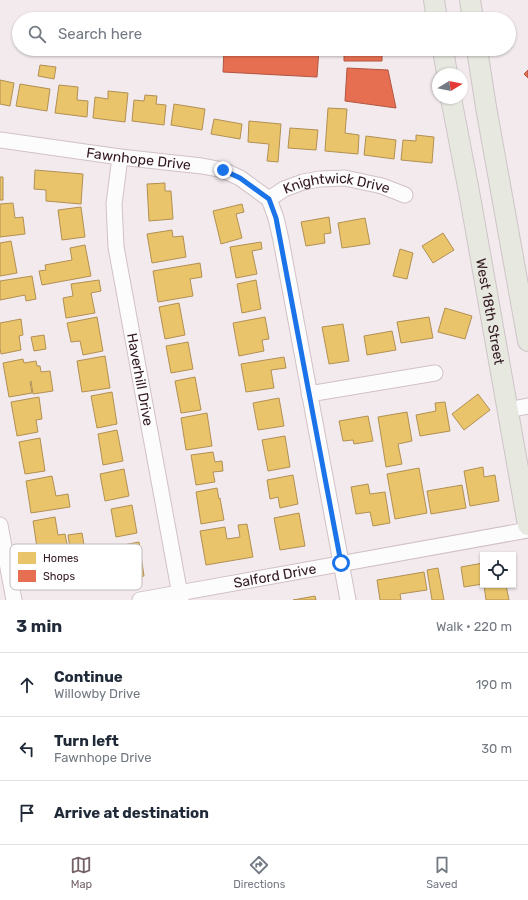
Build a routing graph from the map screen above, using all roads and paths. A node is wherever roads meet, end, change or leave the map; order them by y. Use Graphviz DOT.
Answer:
graph roads {
  1 [pos="434,0"];
  2 [pos="470,0"];
  3 [pos="436,12"];
  4 [pos="472,12"];
  5 [pos="444,56"];
  6 [pos="478,56"];
  7 [pos="446,68"];
  8 [pos="452,104"];
  9 [pos="466,104"];
  10 [pos="486,107"];
  11 [pos="0,140"];
  12 [pos="120,157"];
  13 [pos="405,195"];
  14 [pos="269,199"];
  15 [pos="528,342"];
  16 [pos="435,373"];
  17 [pos="310,394"];
  18 [pos="528,406"];
  19 [pos="508,410"];
  20 [pos="0,525"];
  21 [pos="528,525"];
  22 [pos="528,530"];
  23 [pos="341,563"];
  24 [pos="10,579"];
  25 [pos="12,590"];
  26 [pos="180,596"];
  27 [pos="14,600"];
  28 [pos="140,600"];
  29 [pos="348,600"];
  1 -- 3 [label="main road"];
  2 -- 4 [label="main road"];
  5 -- 7 [label="main road"];
  6 -- 10 [label="main road"];
  8 -- 19 [label="main road, West 18th Street"];
  9 -- 10 [label="main road"];
  10 -- 15 [label="main road"];
  11 -- 12 [label="street, Fawnhope Drive"];
  12 -- 14 [label="street, Fawnhope Drive"];
  12 -- 26 [label="street, Haverhill Drive"];
  13 -- 14 [label="street, Knightwick Drive"];
  14 -- 17 [label="street"];
  16 -- 17 [label="street"];
  17 -- 23 [label="street"];
  18 -- 19 [label="street"];
  19 -- 21 [label="main road, West 18th Street"];
  20 -- 24 [label="street"];
  22 -- 23 [label="street, Salford Drive"];
  23 -- 26 [label="street, Salford Drive"];
  23 -- 29 [label="street"];
  25 -- 27 [label="street"];
  26 -- 28 [label="street, Salford Drive"];
}
